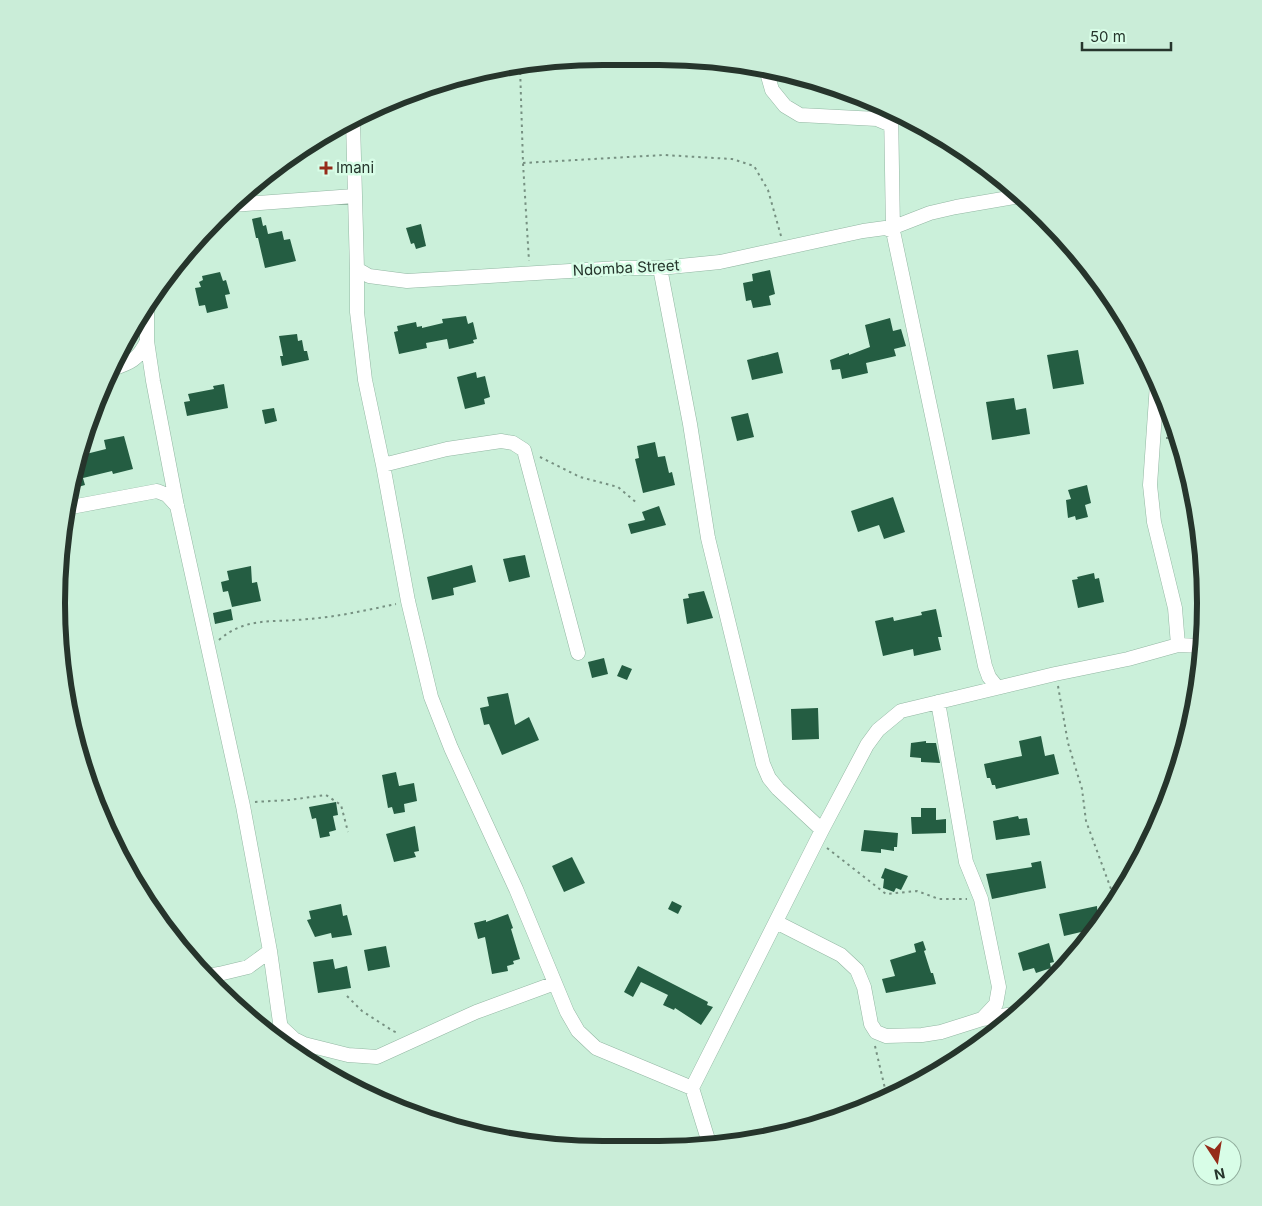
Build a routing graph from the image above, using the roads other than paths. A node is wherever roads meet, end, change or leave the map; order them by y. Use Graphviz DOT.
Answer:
graph roads {
  1 [pos="768,76"];
  2 [pos="891,117"];
  3 [pos="891,125"];
  4 [pos="353,127"];
  5 [pos="354,196"];
  6 [pos="1012,197"];
  7 [pos="243,204"];
  8 [pos="893,229"];
  9 [pos="660,268"];
  10 [pos="357,269"];
  11 [pos="146,319"];
  12 [pos="147,341"];
  13 [pos="131,363"];
  14 [pos="119,367"];
  15 [pos="153,381"];
  16 [pos="1156,397"];
  17 [pos="384,465"];
  18 [pos="171,475"];
  19 [pos="157,491"];
  20 [pos="177,506"];
  21 [pos="74,507"];
  22 [pos="1178,645"];
  23 [pos="1195,646"];
  24 [pos="578,653"];
  25 [pos="997,687"];
  26 [pos="938,702"];
  27 [pos="820,835"];
  28 [pos="776,922"];
  29 [pos="270,951"];
  30 [pos="215,975"];
  31 [pos="555,983"];
  32 [pos="1004,1016"];
  33 [pos="982,1019"];
  34 [pos="280,1026"];
  35 [pos="281,1034"];
  36 [pos="692,1088"];
  37 [pos="708,1138"];
  1 -- 3 [label="street"];
  2 -- 3 [label="street"];
  3 -- 8 [label="street"];
  4 -- 5 [label="street"];
  5 -- 7 [label="street"];
  5 -- 10 [label="street"];
  6 -- 8 [label="street"];
  8 -- 9 [label="street, Ndomba Street"];
  8 -- 25 [label="street"];
  9 -- 10 [label="street, Ndomba Street"];
  9 -- 27 [label="street"];
  10 -- 17 [label="street"];
  11 -- 12 [label="street"];
  12 -- 13 [label="street"];
  12 -- 15 [label="street"];
  13 -- 14 [label="street"];
  13 -- 15 [label="street"];
  15 -- 18 [label="street"];
  16 -- 22 [label="street"];
  17 -- 24 [label="street"];
  17 -- 31 [label="street"];
  18 -- 19 [label="street"];
  18 -- 20 [label="street"];
  19 -- 20 [label="street"];
  19 -- 21 [label="street"];
  20 -- 29 [label="street"];
  22 -- 23 [label="street"];
  22 -- 25 [label="street"];
  25 -- 26 [label="street"];
  26 -- 27 [label="street"];
  26 -- 33 [label="street"];
  27 -- 28 [label="street"];
  28 -- 33 [label="street"];
  28 -- 36 [label="street"];
  29 -- 30 [label="street"];
  29 -- 34 [label="street"];
  31 -- 34 [label="street"];
  31 -- 36 [label="street"];
  32 -- 33 [label="street"];
  34 -- 35 [label="street"];
  36 -- 37 [label="street"];
}
